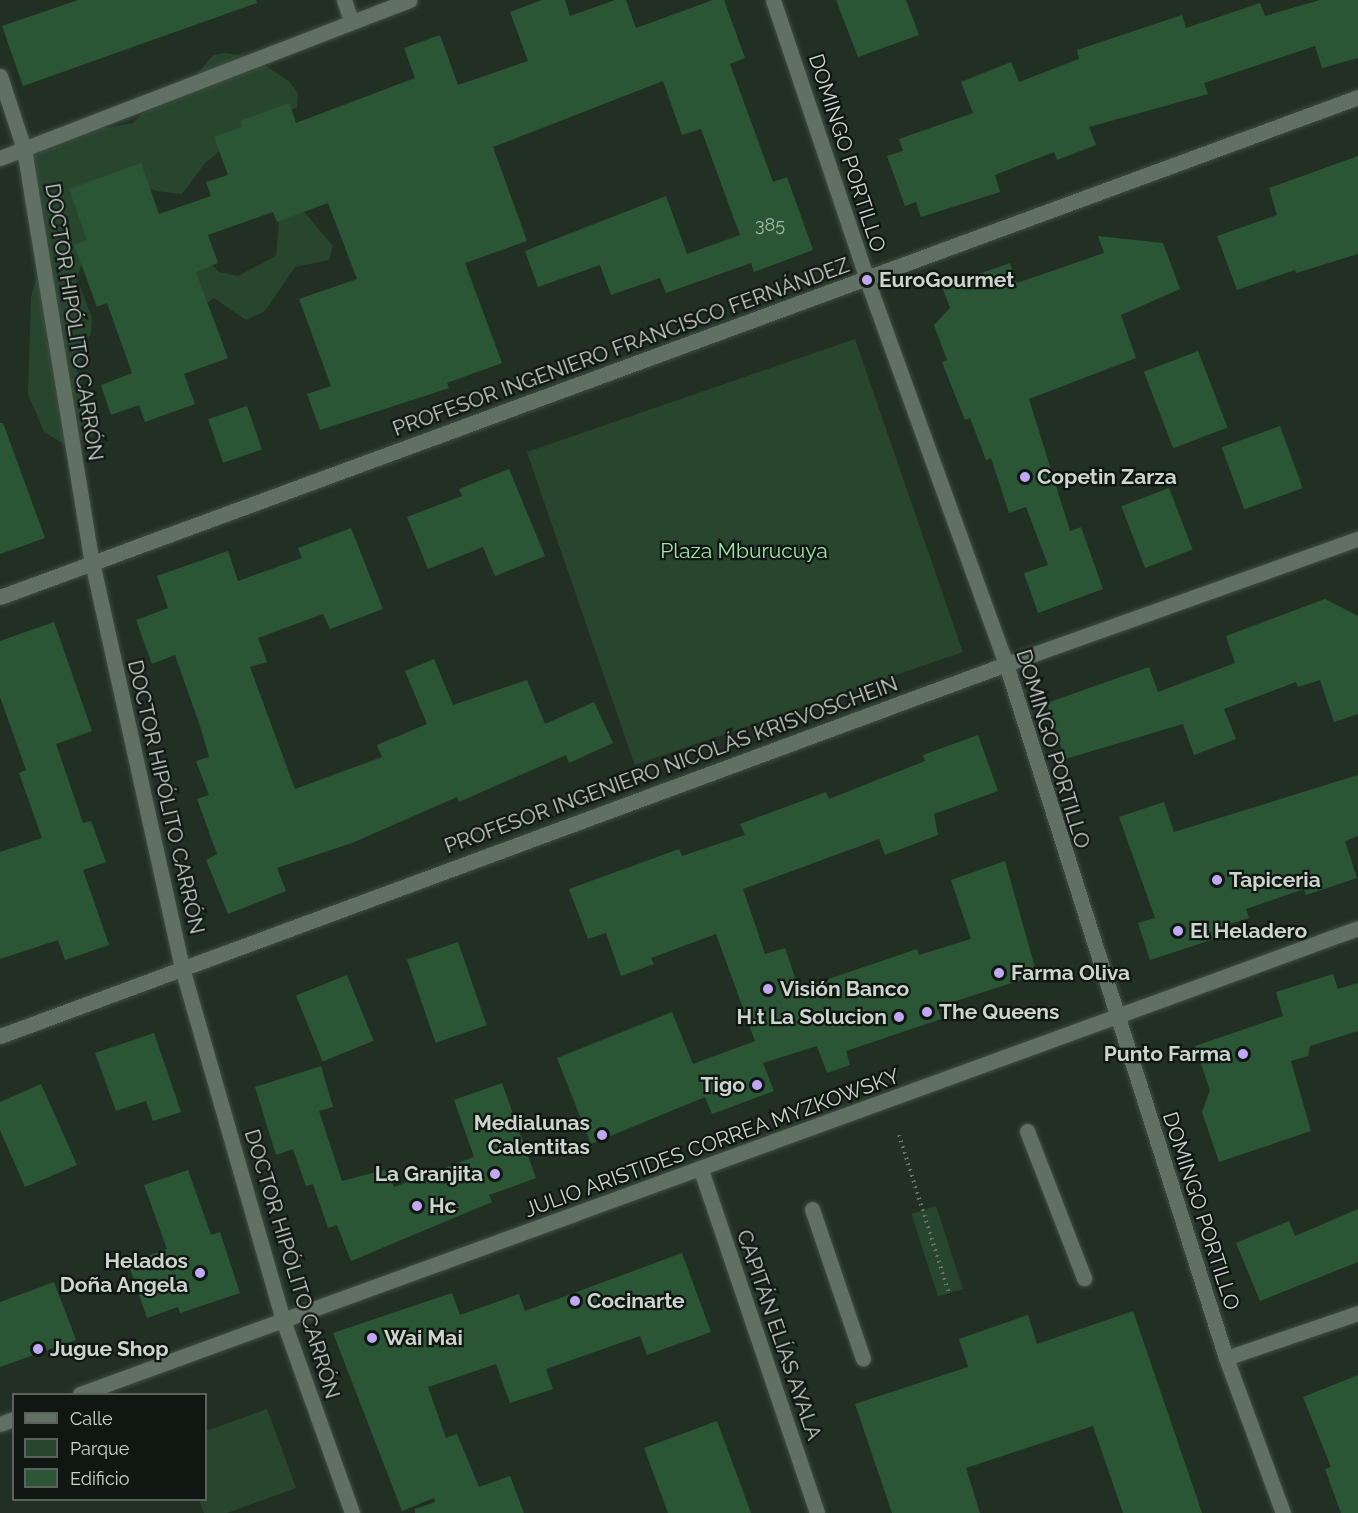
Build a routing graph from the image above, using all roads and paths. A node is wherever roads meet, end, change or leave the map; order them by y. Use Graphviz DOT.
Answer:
graph roads {
  1 [pos="344,0"];
  2 [pos="410,0"];
  3 [pos="773,0"];
  4 [pos="351,20"];
  5 [pos="0,76"];
  6 [pos="1358,97"];
  7 [pos="24,149"];
  8 [pos="0,158"];
  9 [pos="867,280"];
  10 [pos="1358,539"];
  11 [pos="92,562"];
  12 [pos="0,597"];
  13 [pos="1006,664"];
  14 [pos="1358,928"];
  15 [pos="182,968"];
  16 [pos="1116,1018"];
  17 [pos="0,1036"];
  18 [pos="1027,1131"];
  19 [pos="899,1135"];
  20 [pos="701,1170"];
  21 [pos="812,1209"];
  22 [pos="1084,1278"];
  23 [pos="949,1294"];
  24 [pos="1358,1313"];
  25 [pos="283,1320"];
  26 [pos="1226,1358"];
  27 [pos="863,1359"];
  28 [pos="85,1393"];
  29 [pos="352,1513"];
  30 [pos="817,1513"];
  31 [pos="1283,1513"];
  1 -- 4 [label="street"];
  2 -- 4 [label="street"];
  3 -- 9 [label="street, DOMINGO PORTILLO"];
  4 -- 7 [label="street"];
  5 -- 7 [label="street, DOCTOR HIPÓLITO CARRÓN"];
  6 -- 9 [label="street, PROFESOR INGENIERO FRANCISCO FERNÁNDEZ"];
  7 -- 8 [label="street"];
  7 -- 11 [label="street, DOCTOR HIPÓLITO CARRÓN"];
  9 -- 11 [label="street, PROFESOR INGENIERO FRANCISCO FERNÁNDEZ"];
  9 -- 13 [label="street, DOMINGO PORTILLO"];
  10 -- 13 [label="street, PROFESOR INGENIERO NICOLÁS KRISVOSCHEIN"];
  11 -- 12 [label="street, PROFESOR INGENIERO FRANCISCO FERNÁNDEZ"];
  11 -- 15 [label="street, DOCTOR HIPÓLITO CARRÓN"];
  13 -- 15 [label="street, PROFESOR INGENIERO NICOLÁS KRISVOSCHEIN"];
  13 -- 16 [label="street, DOMINGO PORTILLO"];
  14 -- 16 [label="street, JULIO ARISTIDES CORREA MYZKOWSKY"];
  15 -- 17 [label="street, PROFESOR INGENIERO NICOLÁS KRISVOSCHEIN"];
  15 -- 25 [label="street, DOCTOR HIPÓLITO CARRÓN"];
  16 -- 20 [label="street, JULIO ARISTIDES CORREA MYZKOWSKY"];
  16 -- 26 [label="street, DOMINGO PORTILLO"];
  18 -- 22 [label="street"];
  19 -- 23 [label="path"];
  20 -- 25 [label="street, JULIO ARISTIDES CORREA MYZKOWSKY"];
  20 -- 30 [label="street, CAPITÁN ELÍAS AYALA"];
  21 -- 27 [label="street"];
  24 -- 26 [label="street"];
  25 -- 28 [label="street, JULIO ARISTIDES CORREA MYZKOWSKY"];
  25 -- 29 [label="street, DOCTOR HIPÓLITO CARRÓN"];
  26 -- 31 [label="street, DOMINGO PORTILLO"];
}
